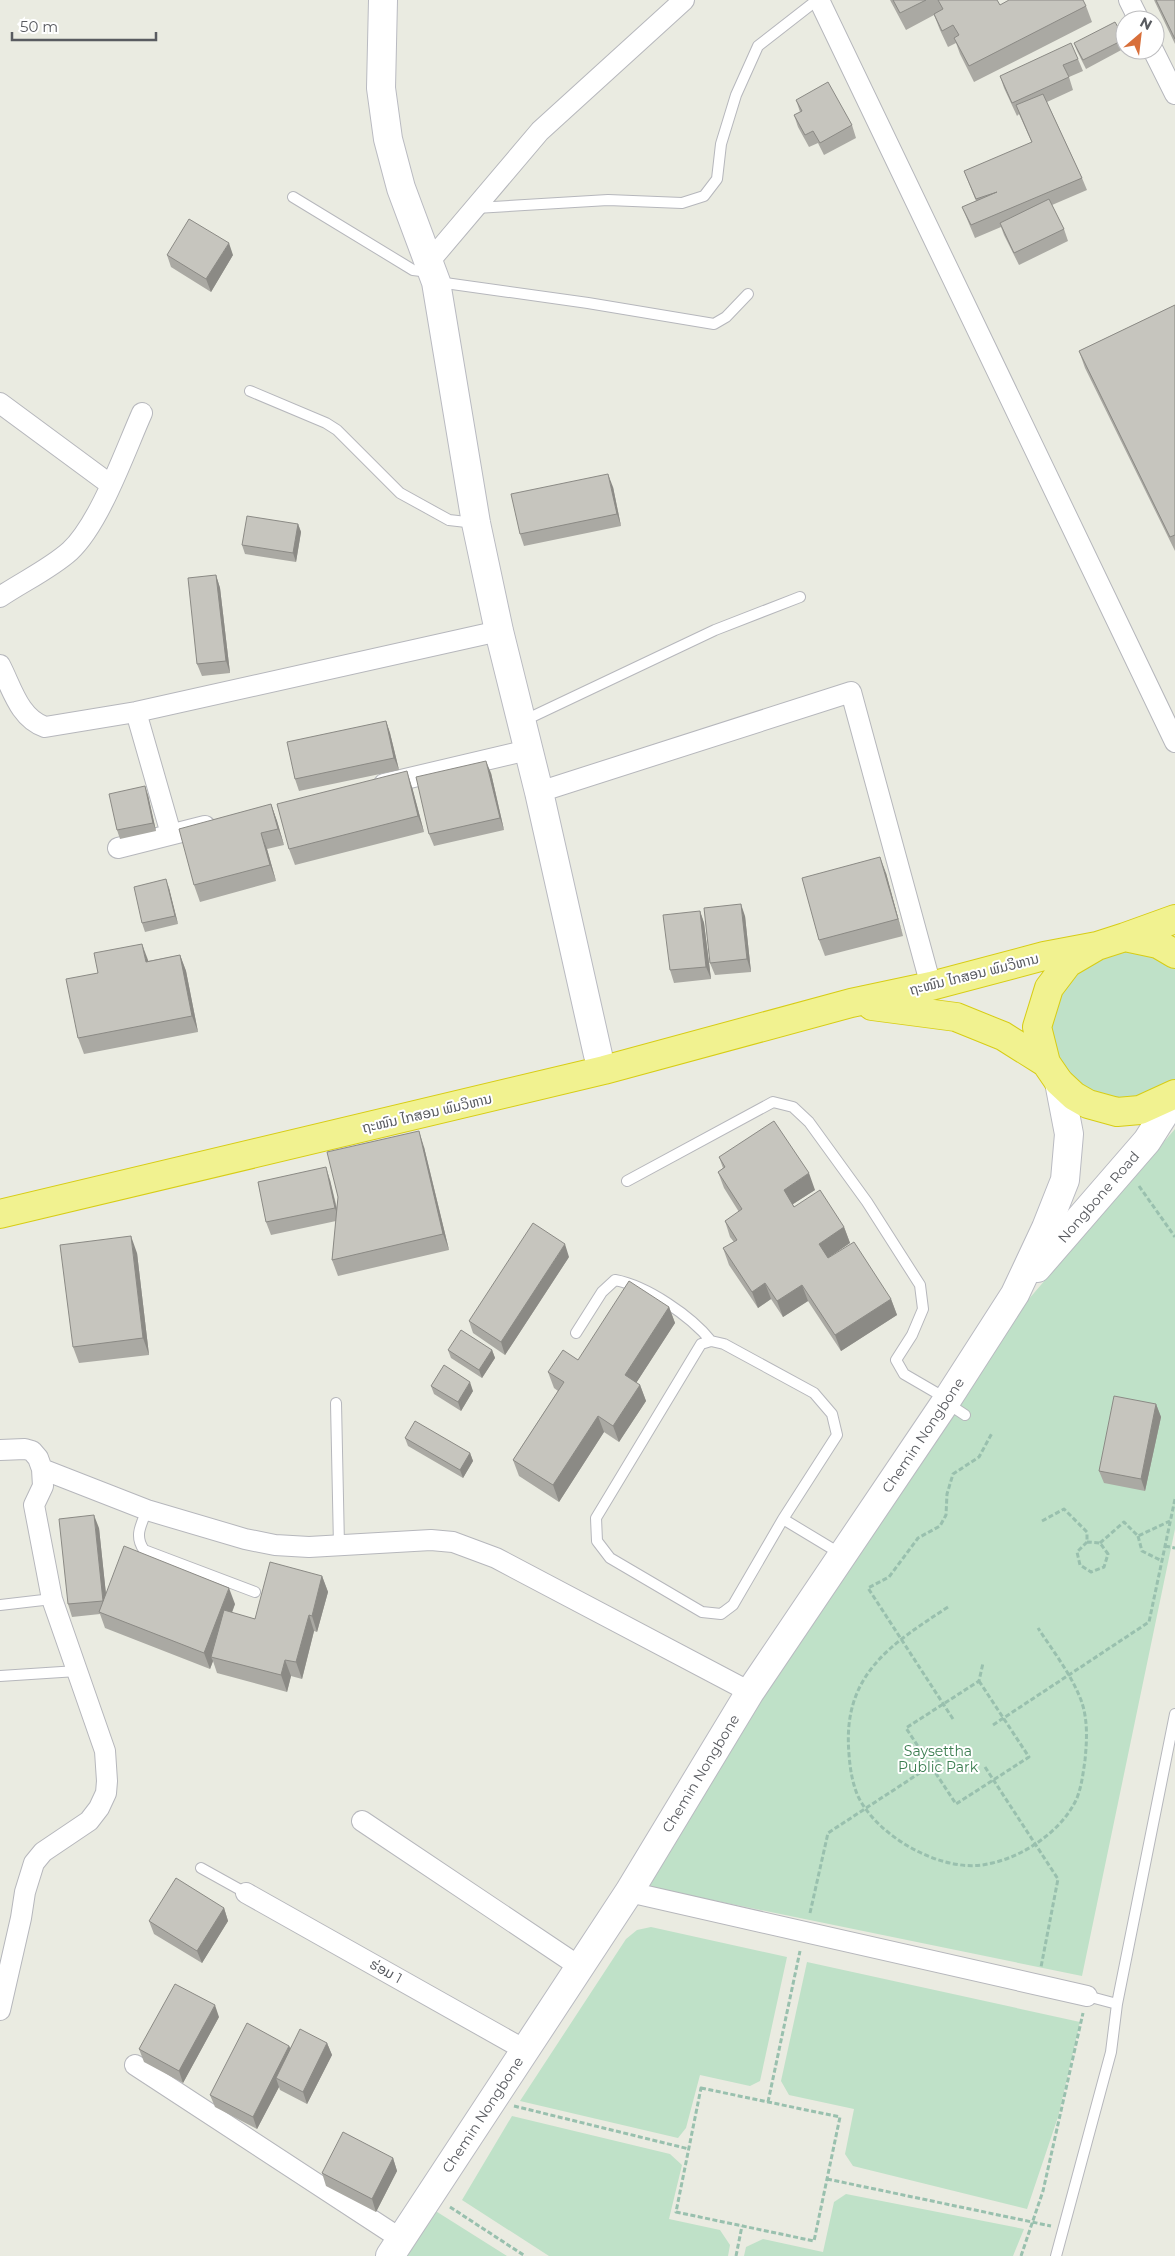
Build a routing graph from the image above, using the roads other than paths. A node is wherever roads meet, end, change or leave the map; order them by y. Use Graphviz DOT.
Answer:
graph roads {
  1 [pos="383,0"];
  2 [pos="684,0"];
  3 [pos="818,0"];
  4 [pos="1158,60"];
  5 [pos="1175,94"];
  6 [pos="293,197"];
  7 [pos="476,208"];
  8 [pos="432,272"];
  9 [pos="748,294"];
  10 [pos="250,392"];
  11 [pos="0,403"];
  12 [pos="142,413"];
  13 [pos="111,485"];
  14 [pos="476,523"];
  15 [pos="0,597"];
  16 [pos="800,597"];
  17 [pos="498,631"];
  18 [pos="0,664"];
  19 [pos="136,712"];
  20 [pos="522,721"];
  21 [pos="1175,742"];
  22 [pos="528,750"];
  23 [pos="364,788"];
  24 [pos="539,792"];
  25 [pos="219,822"];
  26 [pos="171,834"];
  27 [pos="118,848"];
  28 [pos="1175,919"];
  29 [pos="1125,937"];
  30 [pos="1097,946"];
  31 [pos="1175,954"];
  32 [pos="931,986"];
  33 [pos="851,1003"];
  34 [pos="598,1055"];
  35 [pos="1053,1073"];
  36 [pos="1175,1095"];
  37 [pos="627,1181"];
  38 [pos="0,1198"];
  39 [pos="0,1214"];
  40 [pos="1015,1294"];
  41 [pos="576,1333"];
  42 [pos="711,1341"];
  43 [pos="336,1403"];
  44 [pos="952,1406"];
  45 [pos="0,1450"];
  46 [pos="42,1469"];
  47 [pos="147,1510"];
  48 [pos="783,1519"];
  49 [pos="338,1546"];
  50 [pos="842,1555"];
  51 [pos="255,1592"];
  52 [pos="52,1599"];
  53 [pos="0,1605"];
  54 [pos="77,1671"];
  55 [pos="0,1676"];
  56 [pos="750,1692"];
  57 [pos="1175,1714"];
  58 [pos="362,1821"];
  59 [pos="201,1868"];
  60 [pos="629,1892"];
  61 [pos="246,1893"];
  62 [pos="580,1967"];
  63 [pos="1087,1996"];
  64 [pos="1117,2004"];
  65 [pos="0,2010"];
  66 [pos="525,2050"];
  67 [pos="135,2065"];
  68 [pos="396,2247"];
  69 [pos="1056,2256"];
  1 -- 8 [label="street"];
  2 -- 7 [label="street"];
  3 -- 7 [label="lane"];
  3 -- 21 [label="street"];
  4 -- 5 [label="street"];
  6 -- 8 [label="lane"];
  7 -- 8 [label="street"];
  8 -- 9 [label="lane"];
  8 -- 14 [label="street"];
  10 -- 14 [label="lane"];
  11 -- 13 [label="street"];
  12 -- 13 [label="street"];
  13 -- 15 [label="street"];
  14 -- 17 [label="street"];
  16 -- 20 [label="lane"];
  17 -- 19 [label="street"];
  17 -- 20 [label="street"];
  18 -- 19 [label="street"];
  19 -- 26 [label="street"];
  20 -- 22 [label="street"];
  22 -- 23 [label="street"];
  22 -- 24 [label="street"];
  24 -- 32 [label="street"];
  24 -- 34 [label="street"];
  25 -- 26 [label="street"];
  26 -- 27 [label="street"];
  28 -- 29 [label="highway"];
  29 -- 30 [label="highway"];
  29 -- 31 [label="highway"];
  30 -- 32 [label="highway, ຖະໜົນ ໄກສອນ ພົມວິຫານ"];
  30 -- 35 [label="highway"];
  32 -- 33 [label="highway, ຖະໜົນ ໄກສອນ ພົມວິຫານ"];
  33 -- 34 [label="highway, ຖະໜົນ ໄກສອນ ພົມວິຫານ"];
  33 -- 35 [label="highway, ຖະໜົນ ໄກສອນ ພົມວິຫານ"];
  33 -- 39 [label="highway, ຖະໜົນ ໄກສອນ ພົມວິຫານ"];
  34 -- 38 [label="highway, ຖະໜົນ ໄກສອນ ພົມວິຫານ"];
  35 -- 36 [label="highway, ຖະໜົນ ໄກສອນ ພົມວິຫານ"];
  35 -- 40 [label="street"];
  36 -- 40 [label="street, Nongbone Road"];
  37 -- 44 [label="lane"];
  40 -- 44 [label="street, Chemin Nongbone"];
  41 -- 42 [label="lane"];
  42 -- 48 [label="lane"];
  42 -- 48 [label="lane"];
  43 -- 49 [label="lane"];
  44 -- 50 [label="street, Chemin Nongbone"];
  45 -- 46 [label="street"];
  46 -- 47 [label="street"];
  46 -- 52 [label="street"];
  47 -- 49 [label="street"];
  47 -- 51 [label="lane"];
  48 -- 50 [label="lane"];
  49 -- 56 [label="street"];
  50 -- 56 [label="street, Chemin Nongbone"];
  52 -- 53 [label="lane"];
  52 -- 54 [label="street"];
  54 -- 55 [label="lane"];
  54 -- 65 [label="street"];
  56 -- 60 [label="street, Chemin Nongbone"];
  57 -- 64 [label="lane"];
  58 -- 62 [label="street"];
  59 -- 61 [label="lane"];
  60 -- 62 [label="street, Chemin Nongbone"];
  60 -- 63 [label="street"];
  61 -- 66 [label="street, ຮ່ອມ 1"];
  62 -- 66 [label="street, Chemin Nongbone"];
  63 -- 64 [label="lane"];
  64 -- 69 [label="lane"];
  66 -- 68 [label="street, Chemin Nongbone"];
  67 -- 68 [label="street"];
}
